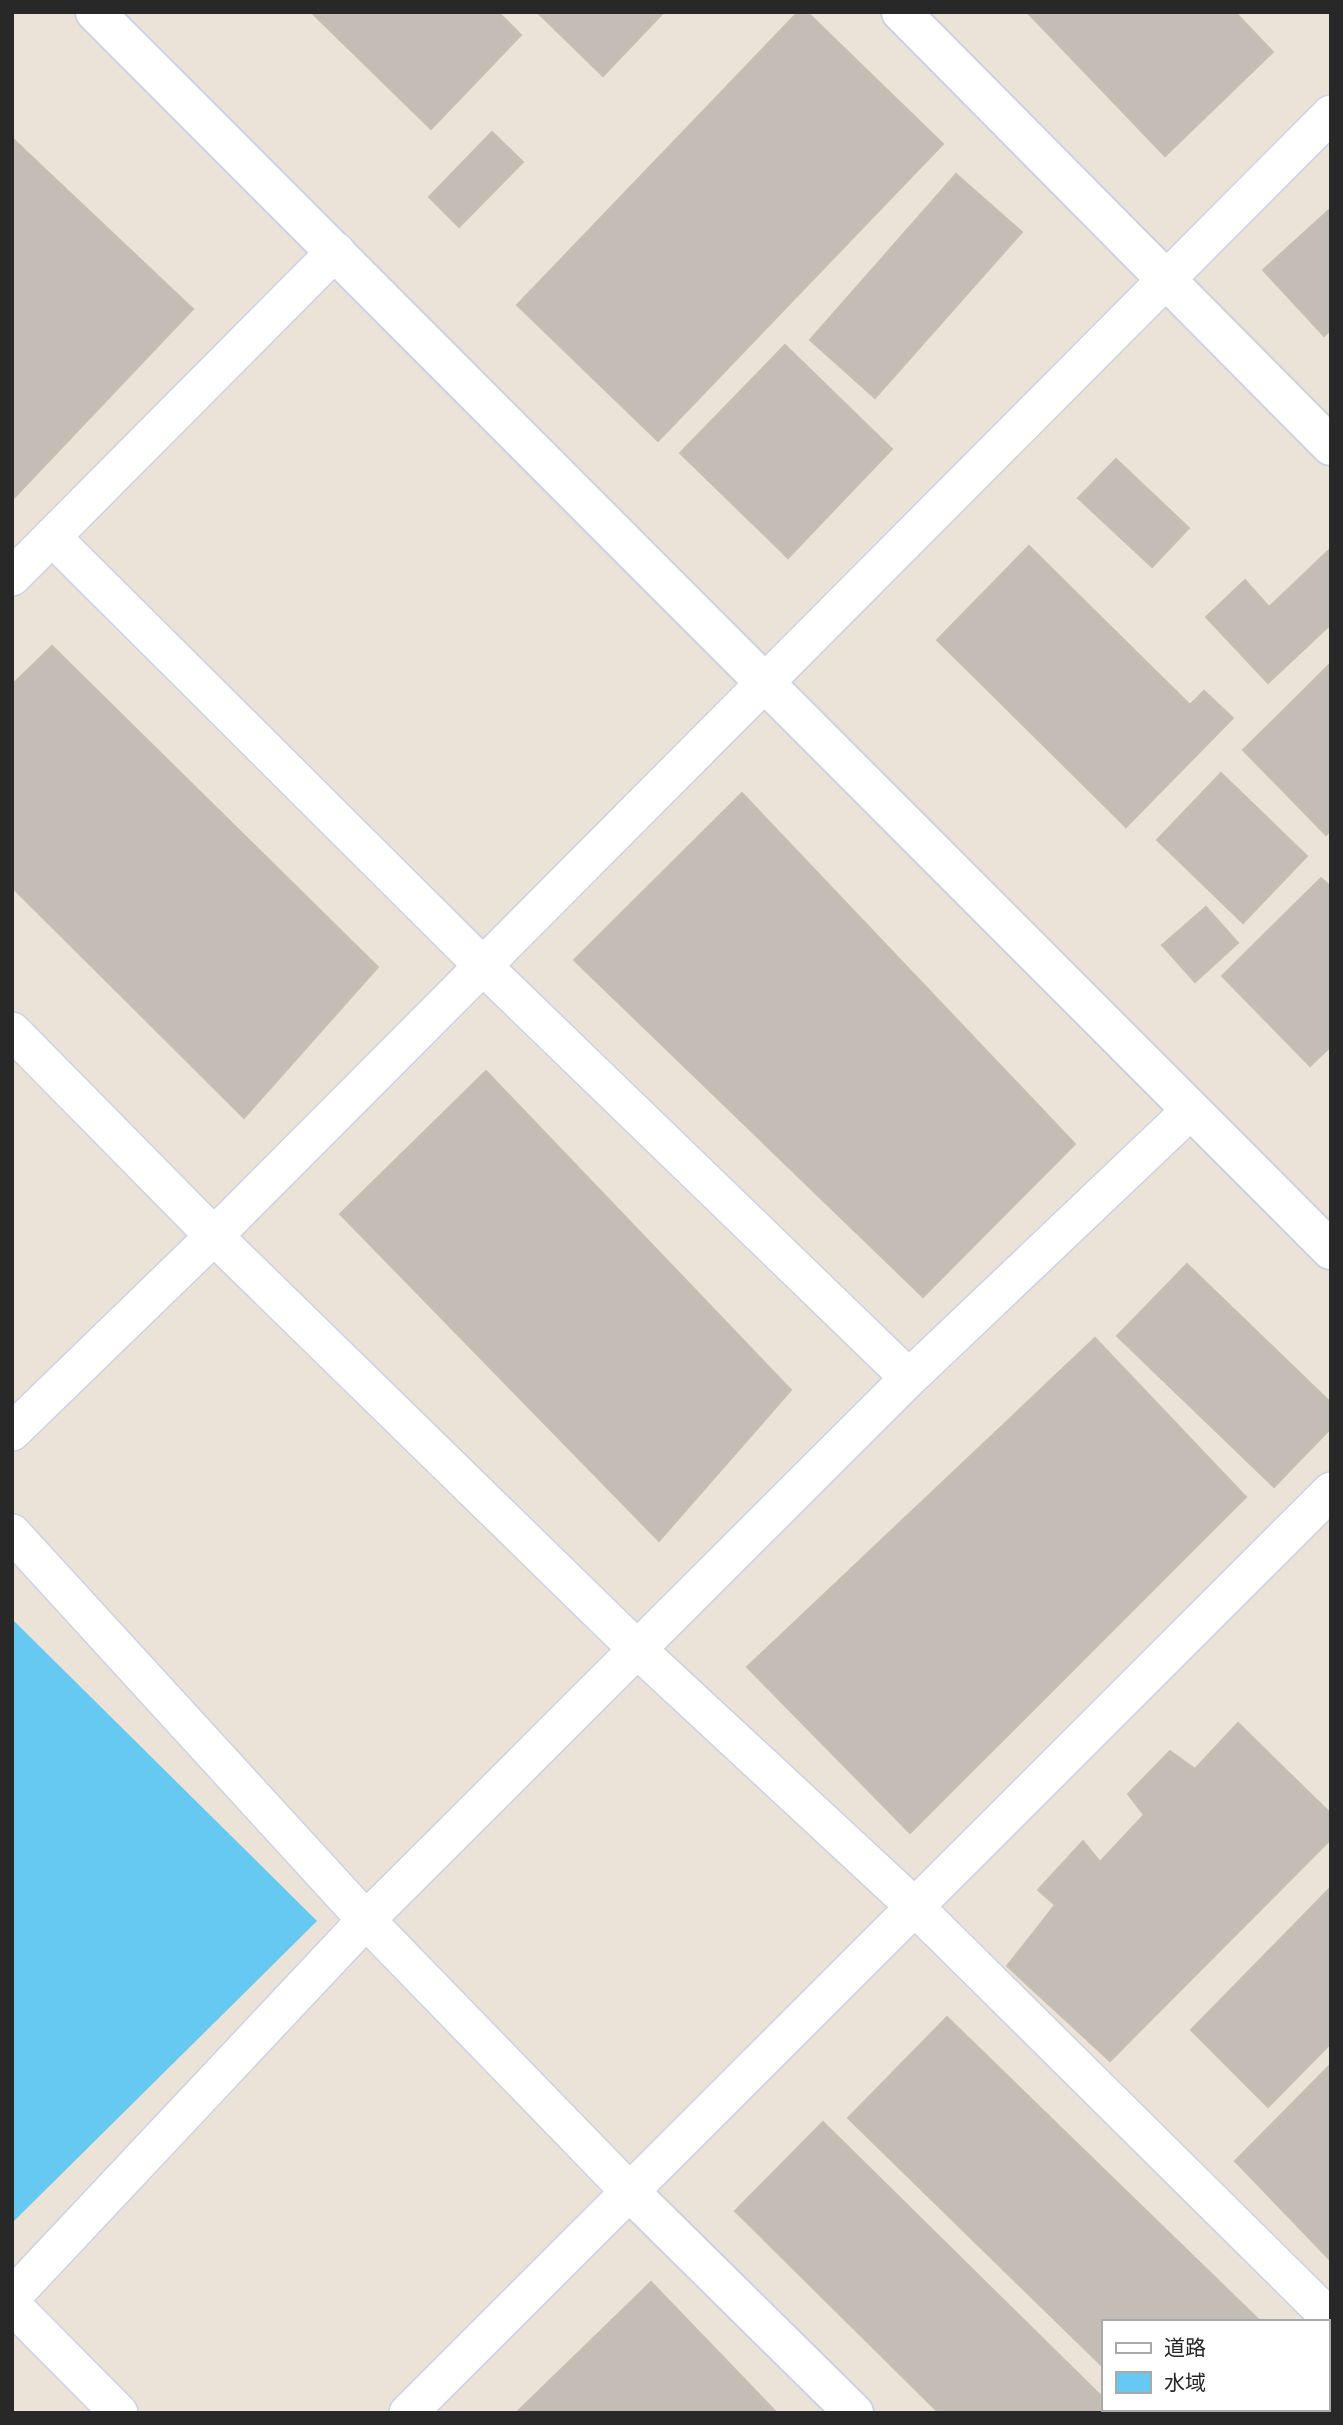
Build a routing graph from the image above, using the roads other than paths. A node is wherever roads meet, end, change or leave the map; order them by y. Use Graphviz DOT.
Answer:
graph roads {
  1 [pos="95,12"];
  2 [pos="901,12"];
  3 [pos="1331,114"];
  4 [pos="336,251"];
  5 [pos="1165,278"];
  6 [pos="1331,446"];
  7 [pos="52,537"];
  8 [pos="12,577"];
  9 [pos="764,682"];
  10 [pos="483,966"];
  11 [pos="12,1031"];
  12 [pos="1191,1110"];
  13 [pos="214,1237"];
  14 [pos="1331,1250"];
  15 [pos="909,1378"];
  16 [pos="12,1432"];
  17 [pos="1331,1491"];
  18 [pos="12,1533"];
  19 [pos="638,1650"];
  20 [pos="914,1906"];
  21 [pos="366,1920"];
  22 [pos="630,2192"];
  23 [pos="12,2297"];
  24 [pos="12,2305"];
  25 [pos="1331,2319"];
  26 [pos="119,2413"];
  27 [pos="408,2413"];
  28 [pos="854,2413"];
  1 -- 4 [label="street"];
  2 -- 5 [label="street"];
  3 -- 5 [label="street"];
  4 -- 7 [label="street"];
  4 -- 9 [label="street"];
  5 -- 6 [label="street"];
  5 -- 9 [label="street"];
  7 -- 8 [label="street"];
  7 -- 10 [label="street"];
  9 -- 10 [label="street"];
  9 -- 12 [label="street"];
  10 -- 13 [label="street"];
  10 -- 15 [label="street"];
  11 -- 13 [label="street"];
  12 -- 14 [label="street"];
  12 -- 15 [label="street"];
  13 -- 16 [label="street"];
  13 -- 19 [label="street"];
  15 -- 19 [label="street"];
  17 -- 20 [label="street"];
  18 -- 21 [label="street"];
  19 -- 20 [label="street"];
  19 -- 21 [label="street"];
  20 -- 22 [label="street"];
  20 -- 25 [label="street"];
  21 -- 22 [label="street"];
  21 -- 23 [label="street"];
  22 -- 27 [label="street"];
  22 -- 28 [label="street"];
  24 -- 26 [label="street"];
}
